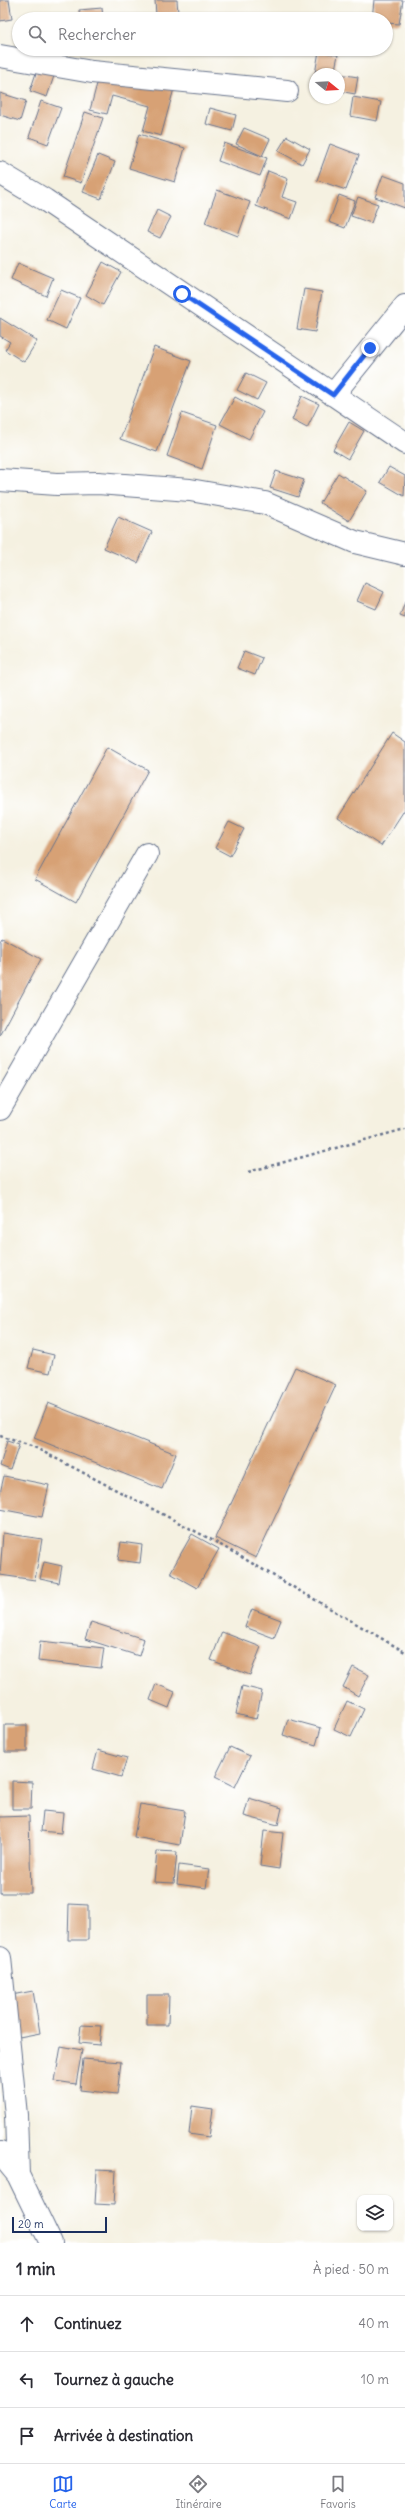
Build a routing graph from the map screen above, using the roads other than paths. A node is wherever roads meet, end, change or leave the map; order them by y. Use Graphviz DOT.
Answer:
graph roads {
  1 [pos="0,56"];
  2 [pos="287,91"];
  3 [pos="0,173"];
  4 [pos="405,306"];
  5 [pos="333,395"];
  6 [pos="405,443"];
  7 [pos="0,480"];
  8 [pos="405,554"];
  9 [pos="147,854"];
  10 [pos="0,1109"];
  11 [pos="0,1958"];
  12 [pos="0,2153"];
  13 [pos="18,2175"];
  14 [pos="51,2243"];
  1 -- 2 [label="street"];
  3 -- 5 [label="street"];
  4 -- 5 [label="street"];
  5 -- 6 [label="street"];
  7 -- 8 [label="street"];
  9 -- 10 [label="street"];
  11 -- 13 [label="street"];
  12 -- 13 [label="street"];
  13 -- 14 [label="street"];
}
